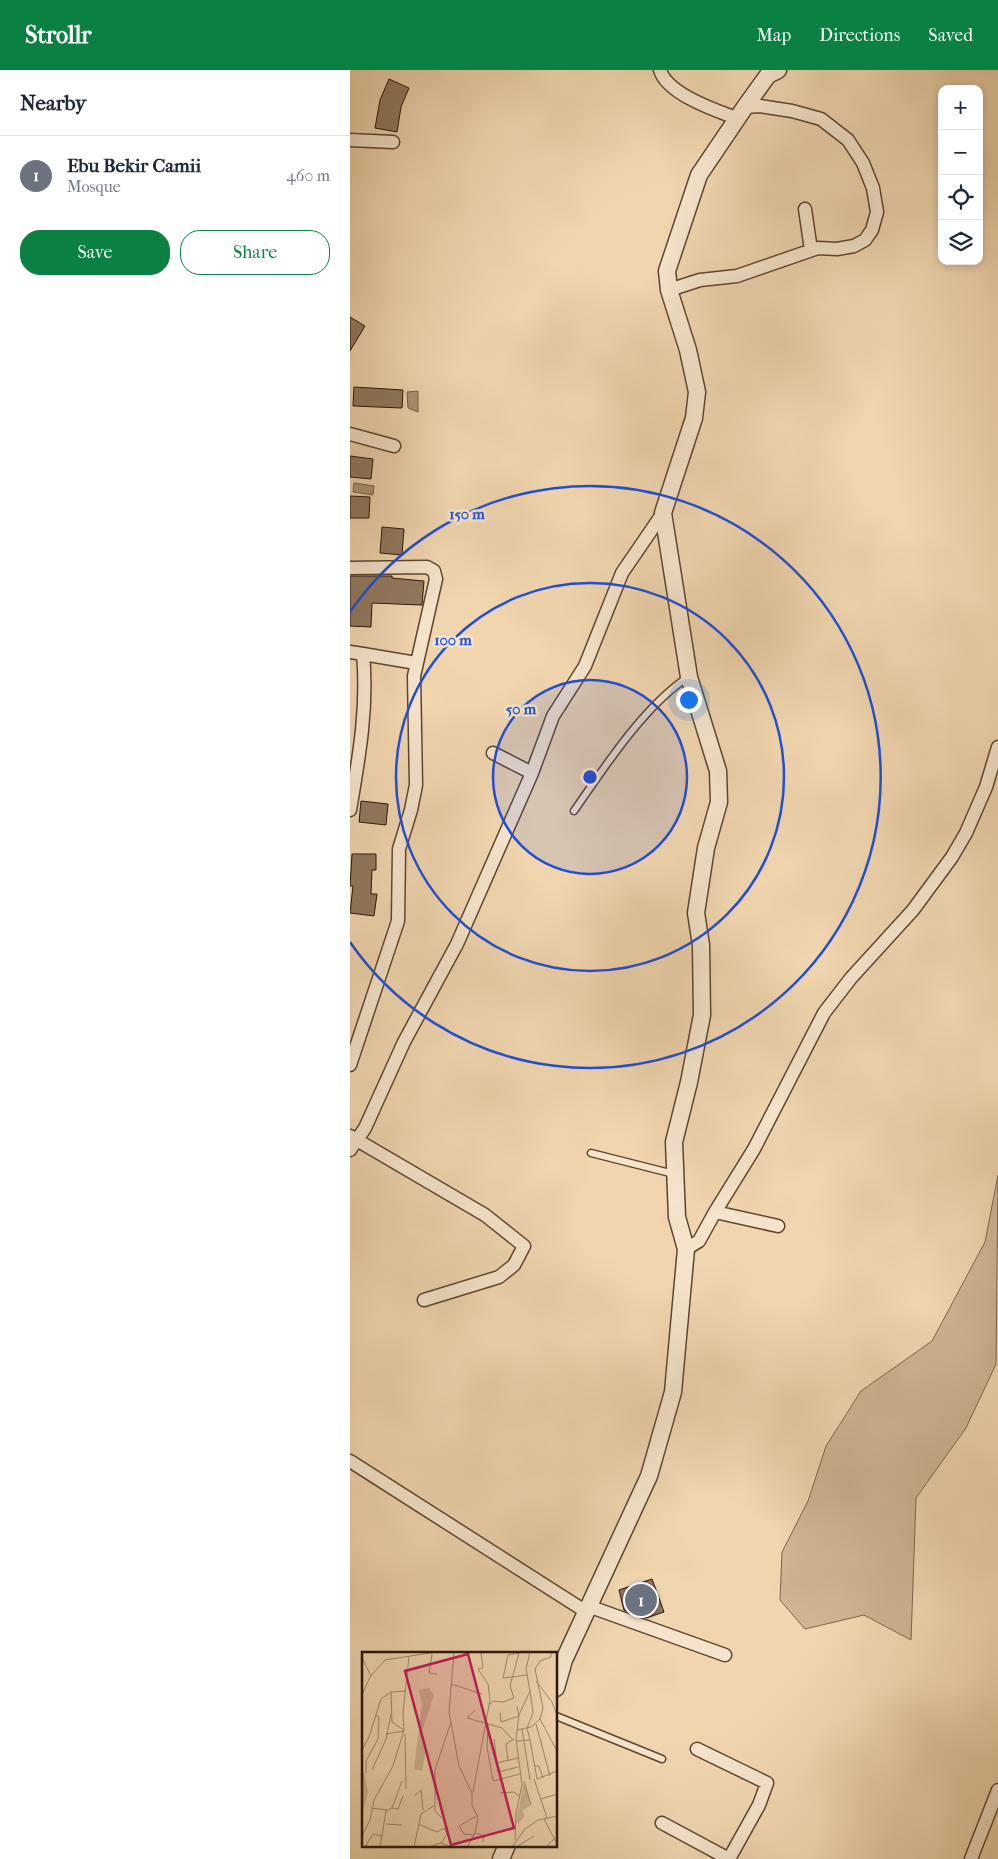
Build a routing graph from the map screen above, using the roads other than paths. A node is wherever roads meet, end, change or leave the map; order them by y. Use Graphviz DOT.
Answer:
graph roads {
  1 [pos="660,70"];
  2 [pos="778,70"];
  3 [pos="740,112"];
  4 [pos="350,140"];
  5 [pos="394,142"];
  6 [pos="805,209"];
  7 [pos="811,250"];
  8 [pos="669,290"];
  9 [pos="350,434"];
  10 [pos="394,446"];
  11 [pos="663,513"];
  12 [pos="350,568"];
  13 [pos="356,653"];
  14 [pos="416,662"];
  15 [pos="689,676"];
  16 [pos="356,736"];
  17 [pos="998,747"];
  18 [pos="493,753"];
  19 [pos="532,773"];
  20 [pos="350,810"];
  21 [pos="574,812"];
  22 [pos="350,1065"];
  23 [pos="352,1142"];
  24 [pos="591,1153"];
  25 [pos="676,1174"];
  26 [pos="715,1212"];
  27 [pos="778,1226"];
  28 [pos="686,1248"];
  29 [pos="424,1300"];
  30 [pos="350,1461"];
  31 [pos="587,1608"];
  32 [pos="725,1655"];
  33 [pos="558,1681"];
  34 [pos="558,1717"];
  35 [pos="697,1750"];
  36 [pos="662,1759"];
  37 [pos="998,1790"];
  38 [pos="662,1823"];
  39 [pos="507,1846"];
  40 [pos="501,1859"];
  41 [pos="729,1859"];
  42 [pos="971,1859"];
  1 -- 3 [label="street"];
  2 -- 3 [label="street"];
  3 -- 7 [label="street"];
  3 -- 8 [label="street"];
  4 -- 5 [label="street"];
  6 -- 7 [label="street"];
  7 -- 8 [label="street"];
  8 -- 11 [label="street"];
  9 -- 10 [label="street"];
  11 -- 15 [label="street"];
  11 -- 19 [label="street"];
  12 -- 14 [label="street"];
  13 -- 14 [label="street"];
  13 -- 16 [label="street"];
  14 -- 22 [label="street"];
  15 -- 21 [label="lane"];
  15 -- 25 [label="street"];
  16 -- 20 [label="street"];
  17 -- 26 [label="street"];
  18 -- 19 [label="street"];
  19 -- 23 [label="street"];
  23 -- 29 [label="street"];
  24 -- 25 [label="lane"];
  25 -- 28 [label="street"];
  26 -- 27 [label="street"];
  26 -- 28 [label="street"];
  28 -- 31 [label="street"];
  30 -- 31 [label="street"];
  31 -- 32 [label="street"];
  31 -- 33 [label="street"];
  34 -- 36 [label="lane"];
  35 -- 41 [label="street"];
  37 -- 42 [label="street"];
  38 -- 41 [label="street"];
  39 -- 40 [label="street"];
}
